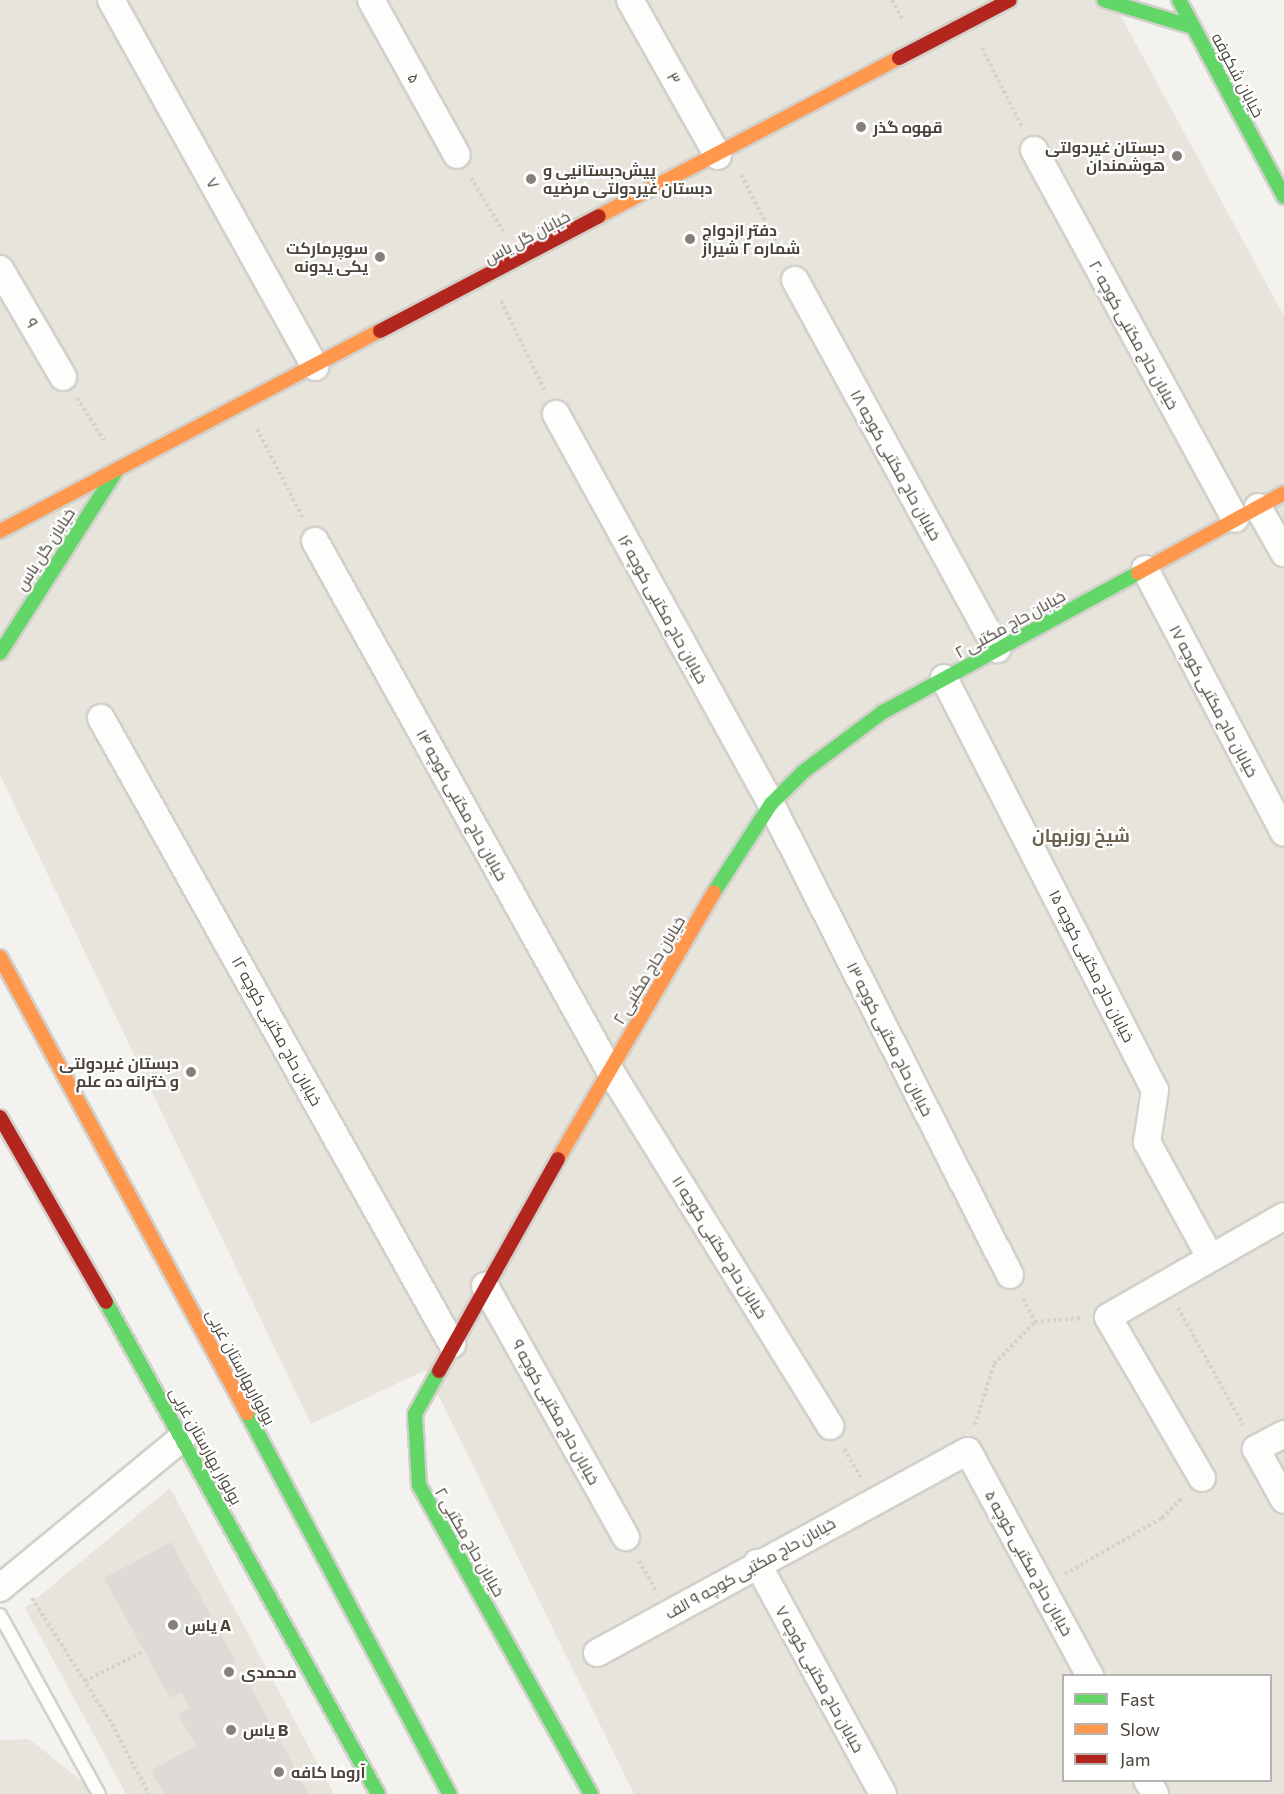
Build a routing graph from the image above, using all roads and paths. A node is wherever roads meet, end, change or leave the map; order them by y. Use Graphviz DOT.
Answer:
graph roads {
  1 [pos="111,0"];
  2 [pos="370,0"];
  3 [pos="630,0"];
  4 [pos="1010,0"];
  5 [pos="1104,0"];
  6 [pos="1179,0"];
  7 [pos="970,23"];
  8 [pos="1193,27"];
  9 [pos="1034,150"];
  10 [pos="723,153"];
  11 [pos="457,155"];
  12 [pos="1284,197"];
  13 [pos="520,260"];
  14 [pos="0,269"];
  15 [pos="488,276"];
  16 [pos="795,280"];
  17 [pos="315,367"];
  18 [pos="63,377"];
  19 [pos="245,404"];
  20 [pos="556,414"];
  21 [pos="120,466"];
  22 [pos="1284,493"];
  23 [pos="1258,507"];
  24 [pos="1235,519"];
  25 [pos="0,531"];
  26 [pos="315,541"];
  27 [pos="1284,553"];
  28 [pos="1145,569"];
  29 [pos="997,650"];
  30 [pos="0,653"];
  31 [pos="944,678"];
  32 [pos="102,718"];
  33 [pos="771,804"];
  34 [pos="1284,833"];
  35 [pos="0,957"];
  36 [pos="609,1069"];
  37 [pos="0,1117"];
  38 [pos="1284,1216"];
  39 [pos="1210,1257"];
  40 [pos="1010,1275"];
  41 [pos="1165,1284"];
  42 [pos="485,1286"];
  43 [pos="1108,1317"];
  44 [pos="1035,1322"];
  45 [pos="452,1344"];
  46 [pos="830,1426"];
  47 [pos="1284,1434"];
  48 [pos="183,1437"];
  49 [pos="1256,1449"];
  50 [pos="968,1451"];
  51 [pos="1202,1478"];
  52 [pos="874,1500"];
  53 [pos="1284,1500"];
  54 [pos="626,1537"];
  55 [pos="757,1563"];
  56 [pos="7,1582"];
  57 [pos="1042,1587"];
  58 [pos="668,1612"];
  59 [pos="0,1615"];
  60 [pos="144,1652"];
  61 [pos="597,1653"];
  62 [pos="1089,1674"];
  63 [pos="85,1681"];
  64 [pos="99,1794"];
  65 [pos="149,1794"];
  66 [pos="378,1794"];
  67 [pos="450,1794"];
  68 [pos="591,1794"];
  69 [pos="883,1794"];
  1 -- 17 [label="street, ۷"];
  2 -- 11 [label="street, ۵"];
  3 -- 10 [label="street, ۳"];
  4 -- 7 [label="street, خیابان گل یاس"];
  5 -- 8 [label="street"];
  6 -- 8 [label="street, خیابان شکوفه"];
  7 -- 9 [label="path"];
  7 -- 10 [label="street, خیابان گل یاس"];
  8 -- 12 [label="street, خیابان شکوفه"];
  9 -- 24 [label="street, خیابان حاج مکتبی کوچه ۲۰"];
  10 -- 13 [label="street, خیابان گل یاس"];
  10 -- 16 [label="path"];
  11 -- 13 [label="path"];
  13 -- 15 [label="street, خیابان گل یاس"];
  14 -- 18 [label="street, ۹"];
  15 -- 17 [label="street, خیابان گل یاس"];
  15 -- 20 [label="path"];
  16 -- 29 [label="street, خیابان حاج مکتبی کوچه ۱۸"];
  17 -- 19 [label="street, خیابان گل یاس"];
  18 -- 21 [label="path"];
  19 -- 21 [label="street, خیابان گل یاس"];
  19 -- 26 [label="path"];
  20 -- 33 [label="street, خیابان حاج مکتبی کوچه ۱۶"];
  21 -- 25 [label="street, خیابان گل یاس"];
  21 -- 30 [label="street, خیابان گل یاس"];
  22 -- 23 [label="street, خیابان حاج مکتبی ۲"];
  23 -- 24 [label="street, خیابان حاج مکتبی ۲"];
  23 -- 27 [label="street"];
  24 -- 28 [label="street, خیابان حاج مکتبی ۲"];
  26 -- 36 [label="street, خیابان حاج مکتبی کوچه ۱۴"];
  28 -- 29 [label="street, خیابان حاج مکتبی ۲"];
  28 -- 34 [label="street, خیابان حاج مکتبی کوچه ۱۷"];
  29 -- 31 [label="street, خیابان حاج مکتبی ۲"];
  31 -- 33 [label="street, خیابان حاج مکتبی ۲"];
  31 -- 39 [label="street, خیابان حاج مکتبی کوچه ۱۵"];
  32 -- 45 [label="street, خیابان حاج مکتبی کوچه ۱۲"];
  33 -- 36 [label="street, خیابان حاج مکتبی ۲"];
  33 -- 40 [label="street, خیابان حاج مکتبی کوچه ۱۳"];
  35 -- 67 [label="street, بولواربهارستان غربی"];
  36 -- 42 [label="street, خیابان حاج مکتبی ۲"];
  36 -- 46 [label="street, خیابان حاج مکتبی کوچه ۱۱"];
  37 -- 48 [label="street, بولوار بهارستان غربی"];
  38 -- 39 [label="street"];
  39 -- 41 [label="street"];
  40 -- 44 [label="path"];
  41 -- 43 [label="street"];
  41 -- 49 [label="path"];
  42 -- 45 [label="street, خیابان حاج مکتبی ۲"];
  42 -- 54 [label="street, خیابان حاج مکتبی کوچه ۹"];
  43 -- 44 [label="path"];
  43 -- 51 [label="street"];
  44 -- 50 [label="path"];
  45 -- 68 [label="street, خیابان حاج مکتبی ۲"];
  46 -- 52 [label="path"];
  47 -- 49 [label="street"];
  48 -- 56 [label="street"];
  48 -- 66 [label="street, بولوار بهارستان غربی"];
  49 -- 53 [label="street"];
  50 -- 52 [label="street, خیابان حاج مکتبی کوچه ۹ الف"];
  50 -- 57 [label="street, خیابان حاج مکتبی کوچه ۵"];
  51 -- 57 [label="path"];
  52 -- 55 [label="street, خیابان حاج مکتبی کوچه ۹ الف"];
  54 -- 58 [label="path"];
  55 -- 58 [label="street, خیابان حاج مکتبی کوچه ۹ الف"];
  55 -- 69 [label="street, خیابان حاج مکتبی کوچه ۷"];
  56 -- 63 [label="path"];
  57 -- 62 [label="street, خیابان حاج مکتبی کوچه ۵"];
  58 -- 61 [label="street, خیابان حاج مکتبی کوچه ۹ الف"];
  59 -- 64 [label="lane"];
  60 -- 63 [label="path"];
  63 -- 65 [label="path"];
}
